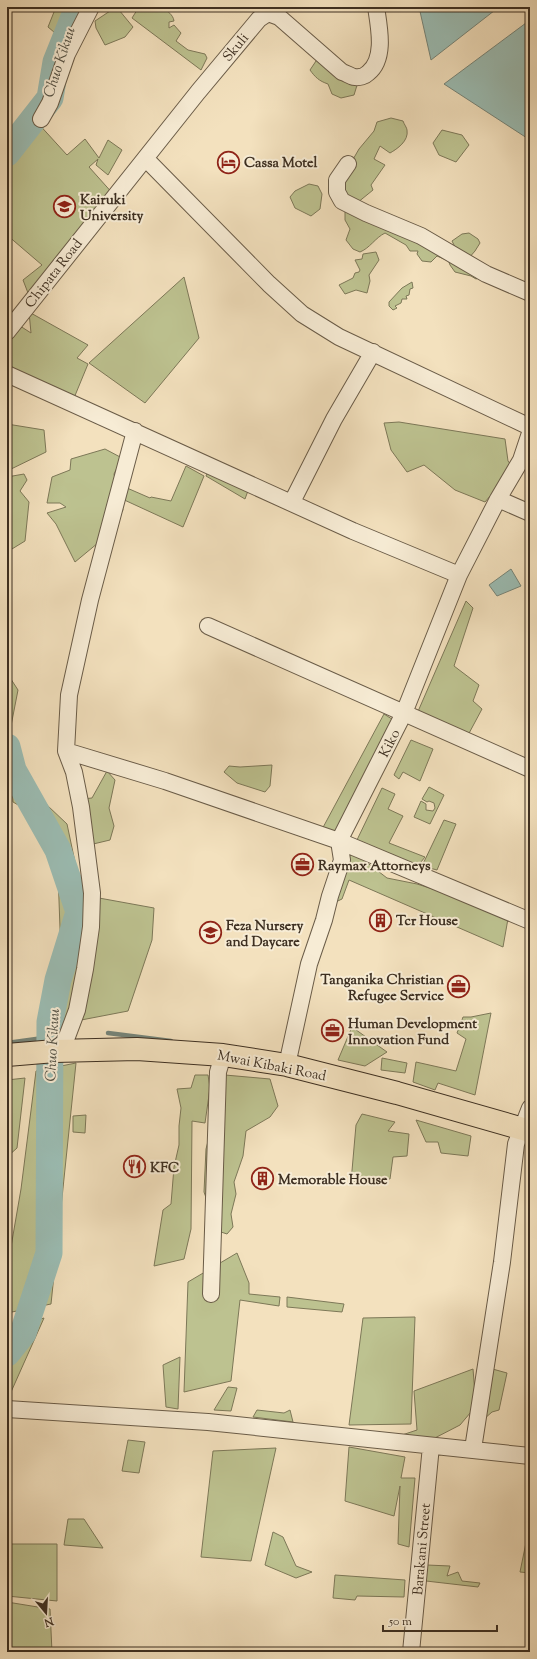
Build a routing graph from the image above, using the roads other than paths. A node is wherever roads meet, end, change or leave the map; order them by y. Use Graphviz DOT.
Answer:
graph roads {
  1 [pos="90,7"];
  2 [pos="376,7"];
  3 [pos="264,10"];
  4 [pos="41,119"];
  5 [pos="146,159"];
  6 [pos="348,164"];
  7 [pos="529,292"];
  8 [pos="7,332"];
  9 [pos="373,352"];
  10 [pos="7,374"];
  11 [pos="530,427"];
  12 [pos="135,431"];
  13 [pos="530,433"];
  14 [pos="498,499"];
  15 [pos="292,502"];
  16 [pos="530,513"];
  17 [pos="459,575"];
  18 [pos="208,626"];
  19 [pos="404,713"];
  20 [pos="66,751"];
  21 [pos="530,768"];
  22 [pos="339,841"];
  23 [pos="530,921"];
  24 [pos="58,1050"];
  25 [pos="7,1055"];
  26 [pos="223,1055"];
  27 [pos="287,1066"];
  28 [pos="527,1122"];
  29 [pos="211,1294"];
  30 [pos="7,1409"];
  31 [pos="431,1446"];
  32 [pos="473,1449"];
  33 [pos="530,1456"];
  34 [pos="411,1652"];
  1 -- 4 [label="street"];
  2 -- 3 [label="street, Skuli"];
  3 -- 5 [label="street, Skuli"];
  5 -- 8 [label="street, Chipata Road"];
  5 -- 9 [label="street"];
  6 -- 7 [label="street"];
  9 -- 11 [label="street"];
  9 -- 15 [label="street"];
  10 -- 12 [label="street"];
  12 -- 15 [label="street"];
  12 -- 20 [label="street"];
  13 -- 14 [label="street, Kiko"];
  14 -- 16 [label="street"];
  14 -- 17 [label="street, Kiko"];
  15 -- 17 [label="street"];
  17 -- 19 [label="street, Kiko"];
  18 -- 19 [label="street"];
  19 -- 21 [label="street"];
  19 -- 22 [label="street, Kiko"];
  20 -- 22 [label="street"];
  20 -- 24 [label="street"];
  22 -- 23 [label="street"];
  22 -- 27 [label="street"];
  24 -- 25 [label="main road, Mwai Kibaki Road"];
  24 -- 26 [label="main road, Mwai Kibaki Road"];
  26 -- 27 [label="main road, Mwai Kibaki Road"];
  26 -- 29 [label="street"];
  27 -- 28 [label="main road, Mwai Kibaki Road"];
  28 -- 32 [label="street"];
  30 -- 31 [label="street"];
  31 -- 32 [label="street"];
  31 -- 34 [label="street, Barakani Street"];
  32 -- 33 [label="street"];
}
